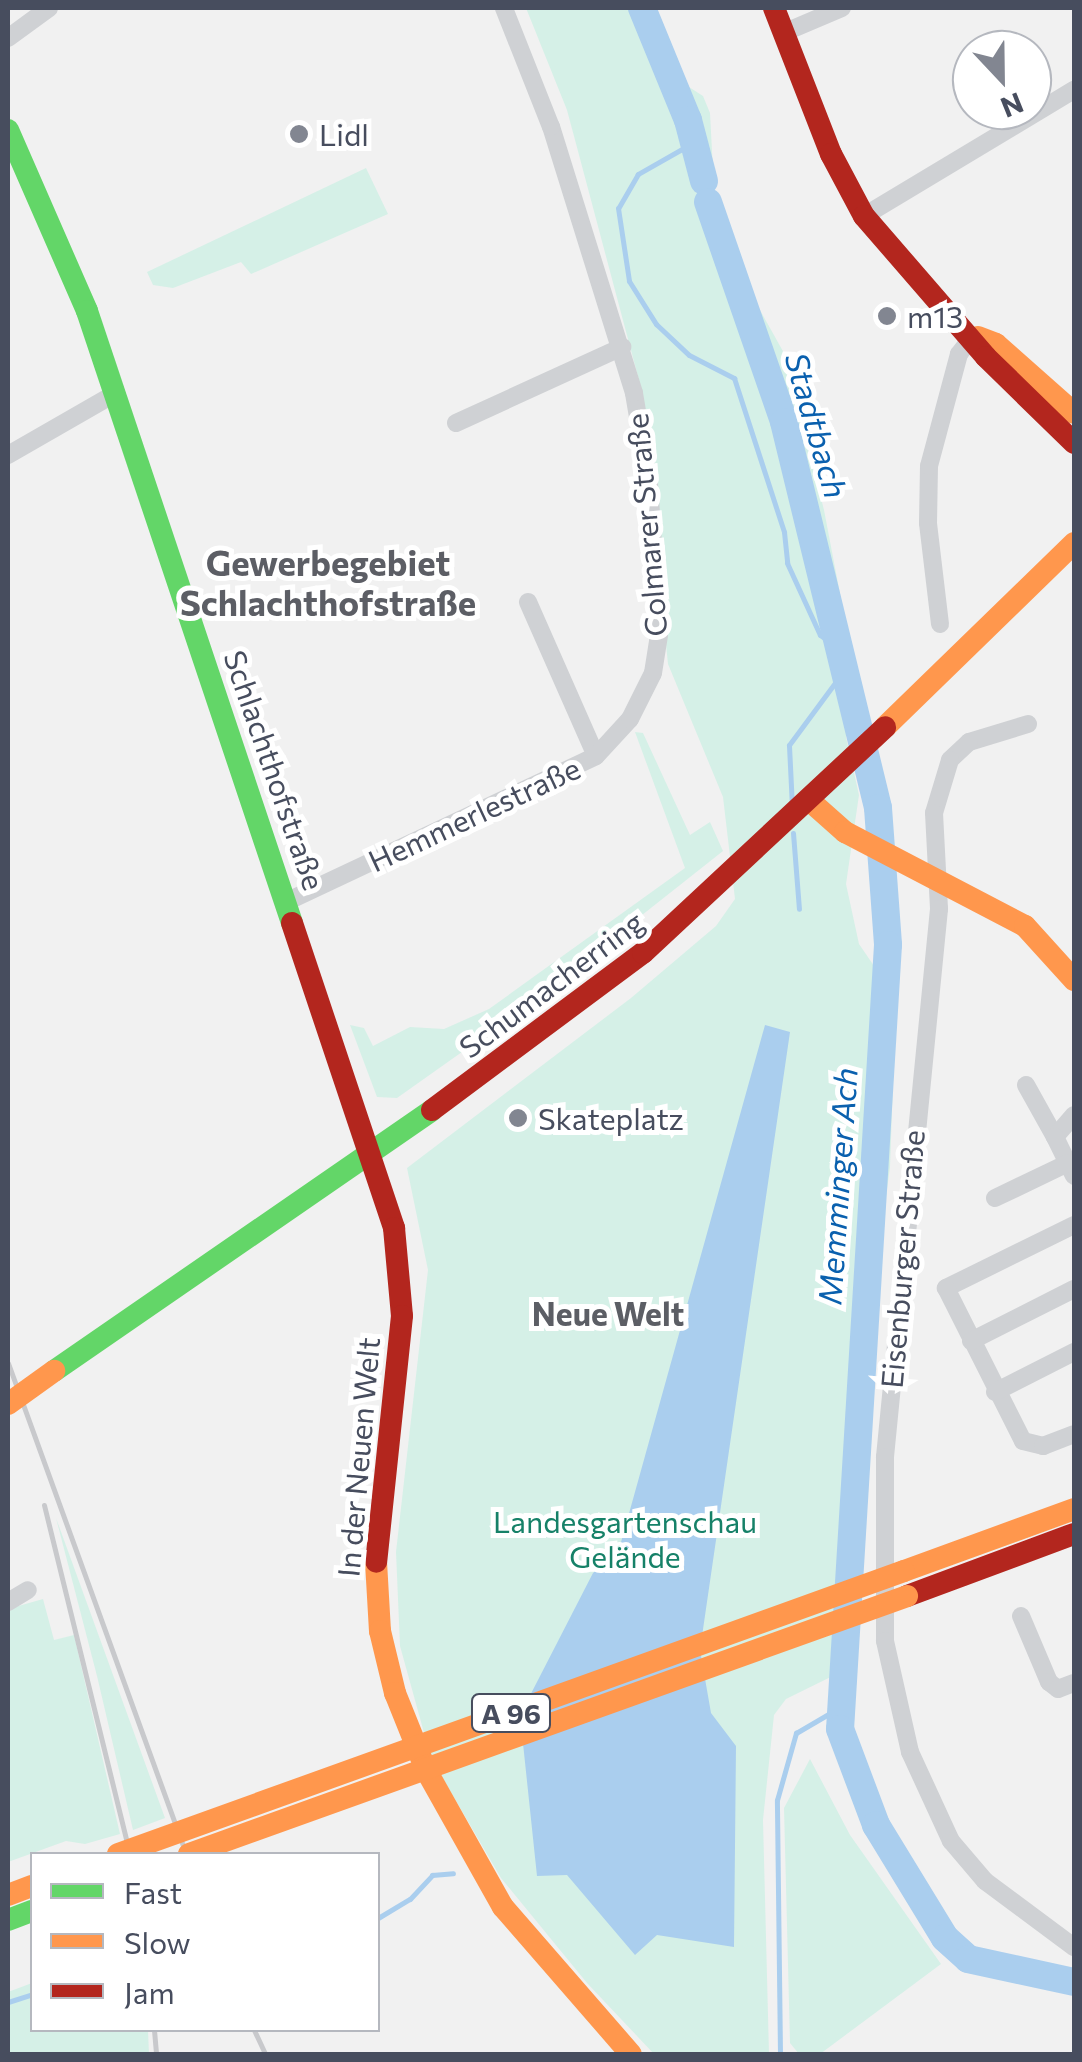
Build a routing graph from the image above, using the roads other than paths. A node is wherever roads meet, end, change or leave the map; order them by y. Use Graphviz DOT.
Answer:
graph roads {
  1 [pos="49,8"];
  2 [pos="504,8"];
  3 [pos="774,8"];
  4 [pos="842,8"];
  5 [pos="783,33"];
  6 [pos="8,38"];
  7 [pos="1074,90"];
  8 [pos="8,130"];
  9 [pos="864,216"];
  10 [pos="974,336"];
  11 [pos="622,347"];
  12 [pos="114,394"];
  13 [pos="1074,413"];
  14 [pos="456,422"];
  15 [pos="1074,443"];
  16 [pos="8,455"];
  17 [pos="1074,543"];
  18 [pos="528,602"];
  19 [pos="940,624"];
  20 [pos="641,702"];
  21 [pos="1028,724"];
  22 [pos="596,756"];
  23 [pos="804,806"];
  24 [pos="939,879"];
  25 [pos="288,901"];
  26 [pos="1074,978"];
  27 [pos="1026,1085"];
  28 [pos="1074,1115"];
  29 [pos="1055,1137"];
  30 [pos="373,1152"];
  31 [pos="1071,1170"];
  32 [pos="995,1198"];
  33 [pos="1074,1225"];
  34 [pos="1074,1289"];
  35 [pos="971,1341"];
  36 [pos="1074,1352"];
  37 [pos="995,1392"];
  38 [pos="8,1404"];
  39 [pos="1074,1434"];
  40 [pos="1074,1509"];
  41 [pos="1074,1534"];
  42 [pos="28,1590"];
  43 [pos="8,1602"];
  44 [pos="1021,1616"];
  45 [pos="1074,1682"];
  46 [pos="124,1852"];
  47 [pos="195,1852"];
  48 [pos="1074,1947"];
  49 [pos="630,2054"];
  1 -- 6 [label="street"];
  2 -- 11 [label="street, Colmarer Straße"];
  3 -- 5 [label="main road"];
  4 -- 5 [label="street"];
  5 -- 9 [label="main road"];
  7 -- 9 [label="street"];
  8 -- 12 [label="main road, Schlachthofstraße"];
  9 -- 10 [label="main road"];
  10 -- 13 [label="main road"];
  10 -- 15 [label="main road"];
  10 -- 19 [label="street"];
  11 -- 14 [label="street"];
  11 -- 20 [label="street, Colmarer Straße"];
  12 -- 16 [label="street"];
  12 -- 25 [label="main road, Schlachthofstraße"];
  17 -- 23 [label="main road, Schumacherring"];
  18 -- 22 [label="street"];
  20 -- 22 [label="street, Hemmerlestraße"];
  21 -- 24 [label="street, Eisenburger Straße"];
  22 -- 25 [label="street, Hemmerlestraße"];
  23 -- 24 [label="main road"];
  23 -- 30 [label="main road, Schumacherring"];
  24 -- 26 [label="main road"];
  24 -- 48 [label="street, Eisenburger Straße"];
  25 -- 30 [label="main road, Schlachthofstraße"];
  27 -- 29 [label="street"];
  28 -- 29 [label="street"];
  29 -- 31 [label="street"];
  30 -- 38 [label="main road, Schumacherring, bridge"];
  30 -- 49 [label="main road, In der Neuen Welt"];
  31 -- 32 [label="street"];
  33 -- 35 [label="street"];
  34 -- 35 [label="street"];
  35 -- 37 [label="street"];
  36 -- 37 [label="street"];
  37 -- 39 [label="street"];
  40 -- 46 [label="main road, A 96, bridge"];
  41 -- 47 [label="main road, A 96, bridge"];
  42 -- 43 [label="street"];
  44 -- 45 [label="street"];
}
